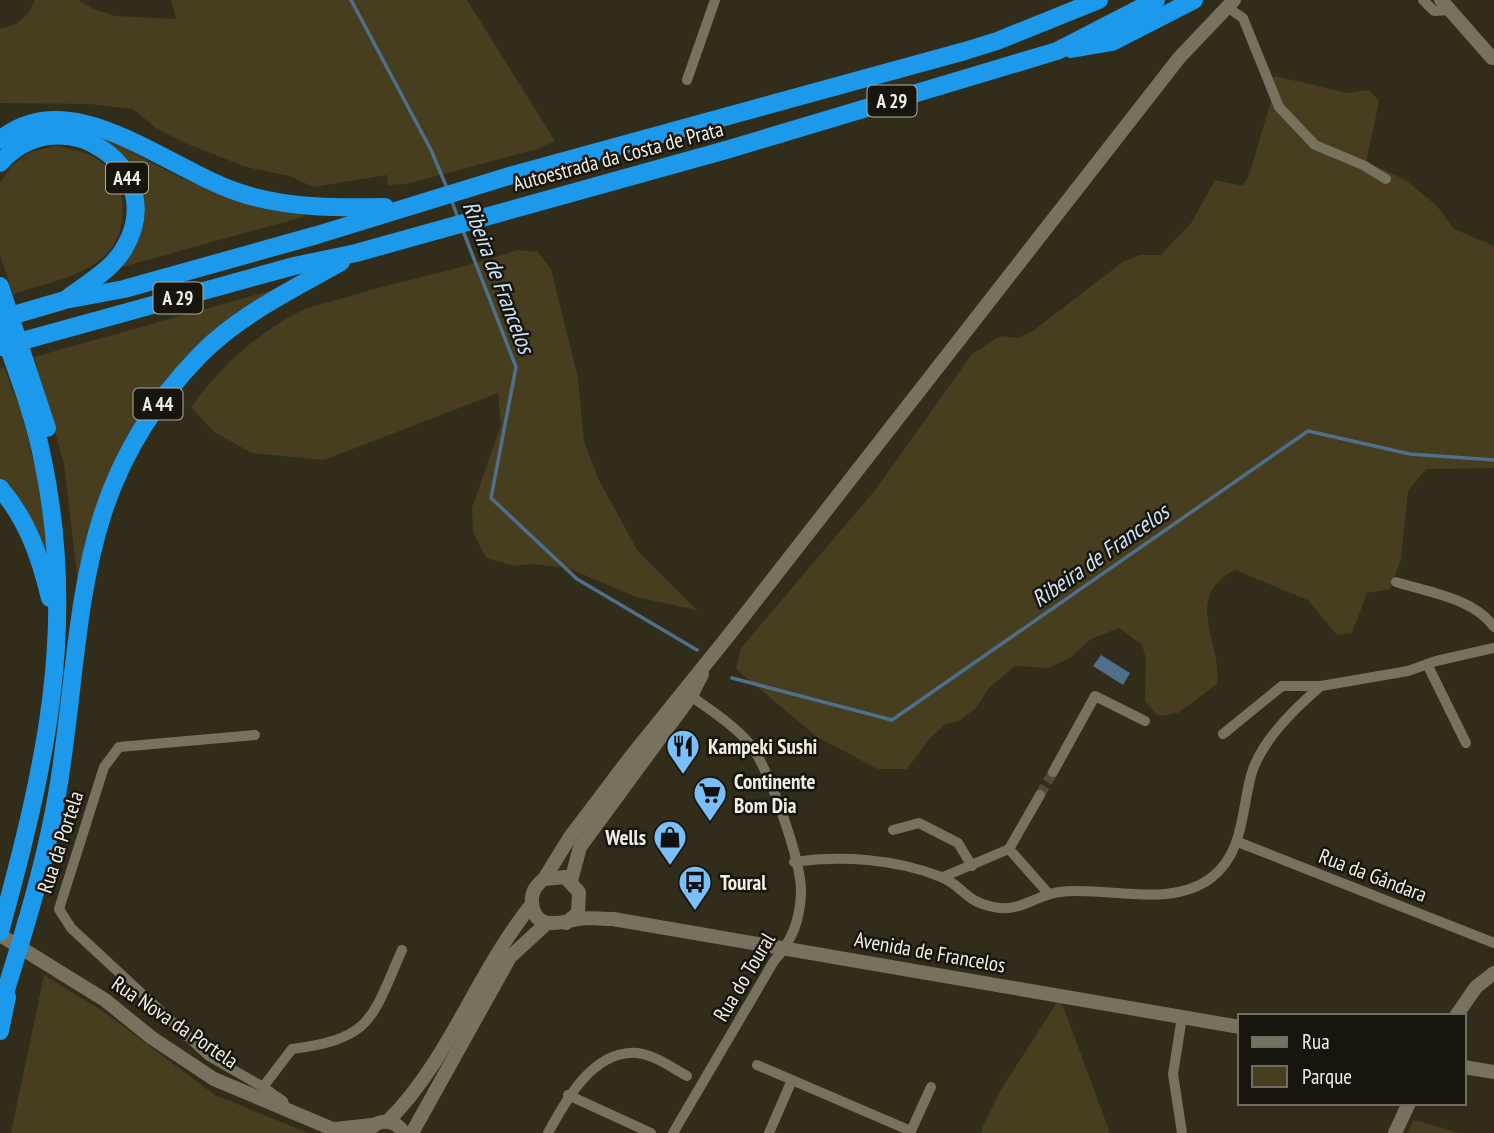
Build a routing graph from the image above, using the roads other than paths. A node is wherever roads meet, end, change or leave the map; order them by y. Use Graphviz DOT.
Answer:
graph roads {
  1 [pos="715,0"];
  2 [pos="1099,0"];
  3 [pos="1156,0"];
  4 [pos="1194,0"];
  5 [pos="1423,0"];
  6 [pos="1231,4"];
  7 [pos="1081,5"];
  8 [pos="1445,5"];
  9 [pos="1057,51"];
  10 [pos="1493,58"];
  11 [pos="687,80"];
  12 [pos="0,140"];
  13 [pos="0,163"];
  14 [pos="1386,179"];
  15 [pos="402,206"];
  16 [pos="356,253"];
  17 [pos="0,286"];
  18 [pos="65,300"];
  19 [pos="0,319"];
  20 [pos="0,324"];
  21 [pos="0,347"];
  22 [pos="33,399"];
  23 [pos="0,488"];
  24 [pos="1396,582"];
  25 [pos="56,619"];
  26 [pos="1494,627"];
  27 [pos="75,639"];
  28 [pos="1494,648"];
  29 [pos="713,655"];
  30 [pos="1427,664"];
  31 [pos="1321,686"];
  32 [pos="691,696"];
  33 [pos="1145,721"];
  34 [pos="1223,734"];
  35 [pos="255,735"];
  36 [pos="1466,743"];
  37 [pos="1053,772"];
  38 [pos="1040,795"];
  39 [pos="893,830"];
  40 [pos="1238,842"];
  41 [pos="1009,849"];
  42 [pos="794,862"];
  43 [pos="972,866"];
  44 [pos="943,877"];
  45 [pos="544,879"];
  46 [pos="571,881"];
  47 [pos="1048,893"];
  48 [pos="580,897"];
  49 [pos="532,904"];
  50 [pos="613,919"];
  51 [pos="547,923"];
  52 [pos="566,923"];
  53 [pos="0,934"];
  54 [pos="1494,943"];
  55 [pos="786,948"];
  56 [pos="401,950"];
  57 [pos="13,967"];
  58 [pos="1494,973"];
  59 [pos="0,1009"];
  60 [pos="1457,1014"];
  61 [pos="1182,1017"];
  62 [pos="1238,1027"];
  63 [pos="0,1031"];
  64 [pos="757,1065"];
  65 [pos="1466,1067"];
  66 [pos="1494,1072"];
  67 [pos="687,1076"];
  68 [pos="792,1080"];
  69 [pos="263,1087"];
  70 [pos="931,1087"];
  71 [pos="568,1096"];
  72 [pos="1408,1105"];
  73 [pos="286,1110"];
  74 [pos="388,1121"];
  75 [pos="370,1129"];
  76 [pos="338,1131"];
  77 [pos="911,1132"];
  78 [pos="404,1133"];
  79 [pos="412,1133"];
  80 [pos="548,1133"];
  81 [pos="651,1133"];
  82 [pos="673,1133"];
  83 [pos="769,1133"];
  84 [pos="1182,1133"];
  85 [pos="1395,1133"];
  1 -- 11 [label="street"];
  2 -- 7 [label="highway, Autoestrada da Costa de Prata / A 29"];
  3 -- 9 [label="highway, Autoestrada da Costa de Prata / A 29"];
  4 -- 9 [label="highway, A 29"];
  5 -- 8 [label="street"];
  6 -- 14 [label="street"];
  6 -- 29 [label="main road"];
  7 -- 15 [label="highway, Autoestrada da Costa de Prata / A 29"];
  8 -- 10 [label="main road"];
  9 -- 16 [label="highway, Autoestrada da Costa de Prata / A 29"];
  12 -- 15 [label="highway"];
  13 -- 18 [label="highway, A44"];
  15 -- 18 [label="highway, Autoestrada da Costa de Prata / A 29"];
  16 -- 21 [label="highway, Autoestrada da Costa de Prata / A 29"];
  16 -- 27 [label="highway, A 44"];
  17 -- 22 [label="highway"];
  18 -- 19 [label="highway, Autoestrada da Costa de Prata / A 29"];
  20 -- 22 [label="highway"];
  22 -- 25 [label="highway"];
  22 -- 27 [label="highway"];
  23 -- 25 [label="highway"];
  24 -- 26 [label="street"];
  25 -- 53 [label="highway"];
  27 -- 57 [label="highway, A 44"];
  28 -- 30 [label="street"];
  29 -- 32 [label="main road"];
  29 -- 45 [label="main road"];
  30 -- 31 [label="street"];
  30 -- 36 [label="street"];
  31 -- 34 [label="street"];
  31 -- 40 [label="street"];
  32 -- 42 [label="street, Rua do Toural"];
  32 -- 46 [label="main road"];
  33 -- 37 [label="street"];
  35 -- 69 [label="street, Rua da Portela"];
  38 -- 41 [label="street"];
  39 -- 43 [label="street"];
  40 -- 47 [label="street"];
  40 -- 54 [label="street, Rua da Gândara"];
  41 -- 43 [label="street"];
  41 -- 47 [label="street"];
  42 -- 44 [label="street"];
  42 -- 55 [label="street, Rua do Toural"];
  43 -- 44 [label="street"];
  44 -- 47 [label="street"];
  45 -- 46 [label="main road"];
  45 -- 49 [label="main road"];
  46 -- 48 [label="main road"];
  48 -- 50 [label="main road, Avenida de Francelos"];
  48 -- 52 [label="main road"];
  49 -- 51 [label="main road"];
  49 -- 74 [label="main road"];
  50 -- 52 [label="main road, Avenida de Francelos"];
  50 -- 55 [label="main road, Avenida de Francelos"];
  51 -- 52 [label="main road"];
  51 -- 79 [label="main road"];
  53 -- 73 [label="main road, Rua Nova da Portela"];
  55 -- 61 [label="main road, Avenida de Francelos"];
  55 -- 82 [label="street, Rua do Toural"];
  56 -- 69 [label="street"];
  57 -- 59 [label="highway, A 44"];
  57 -- 63 [label="highway"];
  58 -- 60 [label="main road"];
  61 -- 62 [label="main road, Avenida de Francelos"];
  61 -- 84 [label="street"];
  64 -- 68 [label="street"];
  65 -- 66 [label="main road"];
  67 -- 71 [label="street"];
  68 -- 77 [label="street"];
  68 -- 83 [label="street"];
  69 -- 73 [label="street, Rua da Portela"];
  70 -- 77 [label="street"];
  71 -- 80 [label="street"];
  71 -- 81 [label="street"];
  72 -- 85 [label="main road"];
  73 -- 76 [label="main road, Rua Nova da Portela"];
  74 -- 75 [label="main road, Rua Nova da Portela"];
  74 -- 78 [label="main road"];
  75 -- 76 [label="main road, Rua Nova da Portela"];
}
